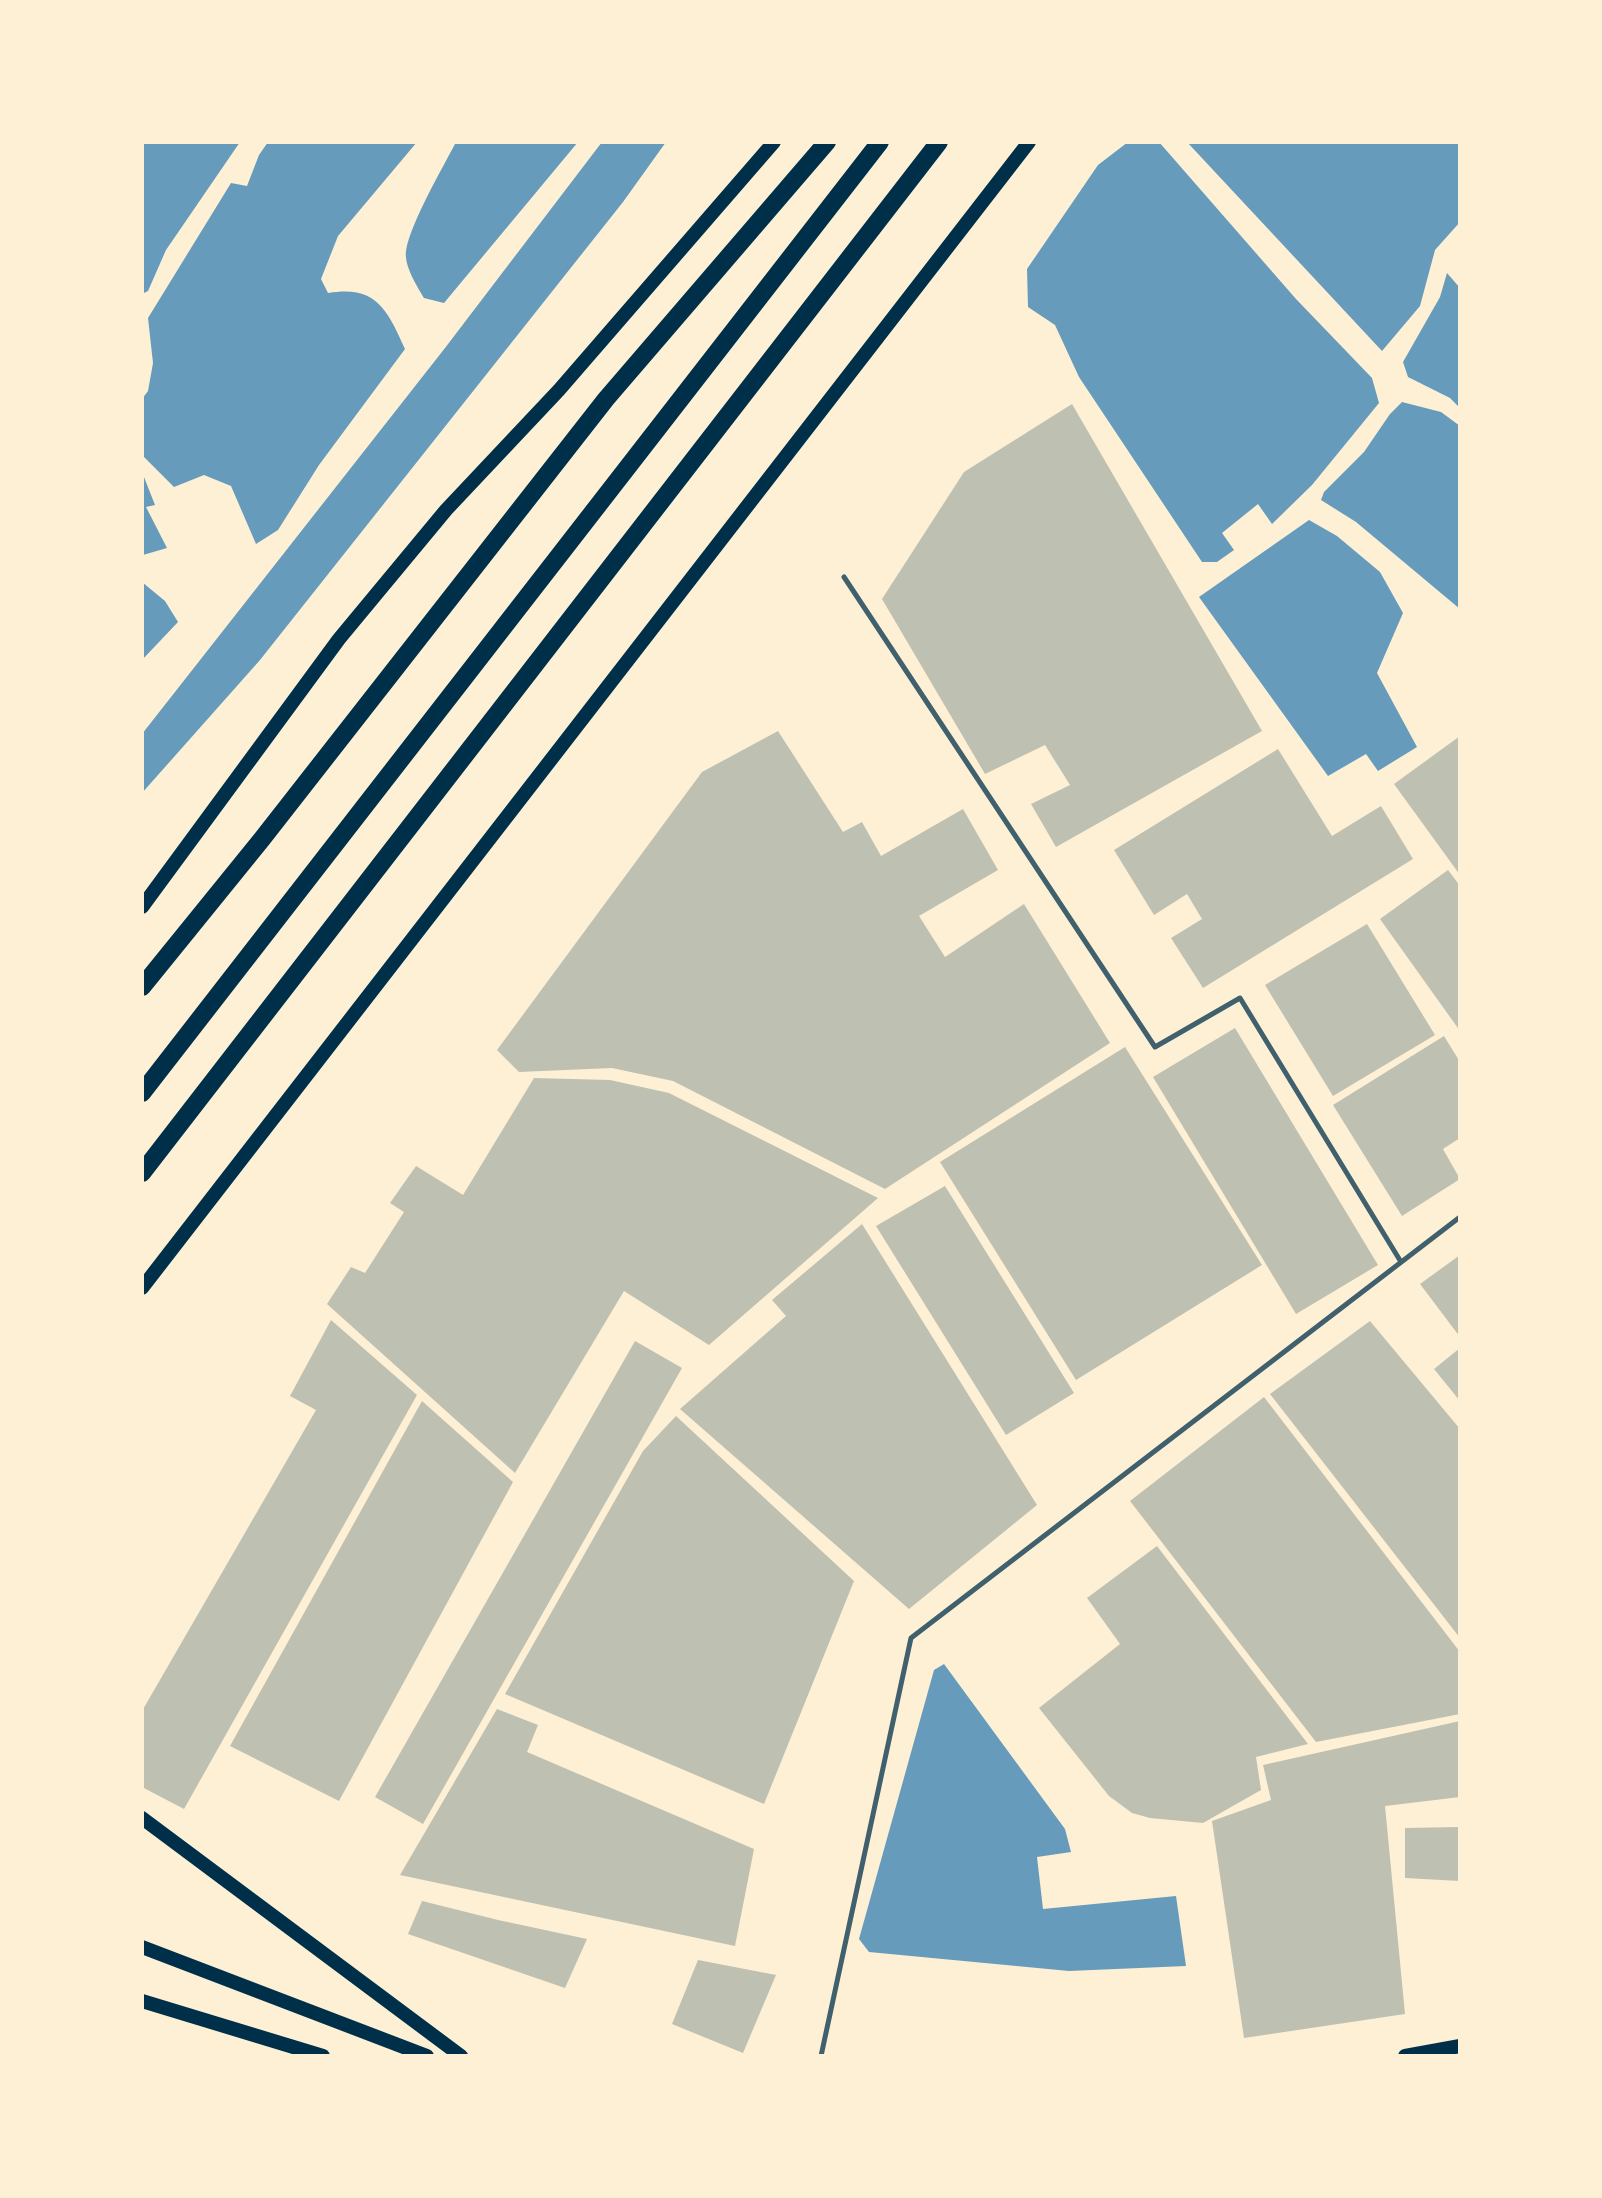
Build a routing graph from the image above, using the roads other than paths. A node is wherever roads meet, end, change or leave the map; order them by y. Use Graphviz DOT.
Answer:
graph roads {
  1 [pos="774,142"];
  2 [pos="827,142"];
  3 [pos="880,142"];
  4 [pos="939,142"];
  5 [pos="1029,142"];
  6 [pos="844,577"];
  7 [pos="142,907"];
  8 [pos="142,987"];
  9 [pos="142,1093"];
  10 [pos="142,1173"];
  11 [pos="1460,1217"];
  12 [pos="1401,1262"];
  13 [pos="142,1288"];
  14 [pos="142,1818"];
  15 [pos="142,1947"];
  16 [pos="142,2001"];
  17 [pos="1460,2046"];
  18 [pos="323,2056"];
  19 [pos="427,2056"];
  20 [pos="461,2056"];
  21 [pos="821,2056"];
  22 [pos="1405,2056"];
  1 -- 7 [label="main road"];
  2 -- 8 [label="highway"];
  3 -- 9 [label="highway"];
  4 -- 10 [label="highway"];
  5 -- 13 [label="main road"];
  6 -- 12 [label="lane"];
  11 -- 12 [label="lane"];
  12 -- 21 [label="lane"];
  14 -- 20 [label="main road"];
  15 -- 19 [label="main road"];
  16 -- 18 [label="main road"];
  17 -- 22 [label="main road"];
}
